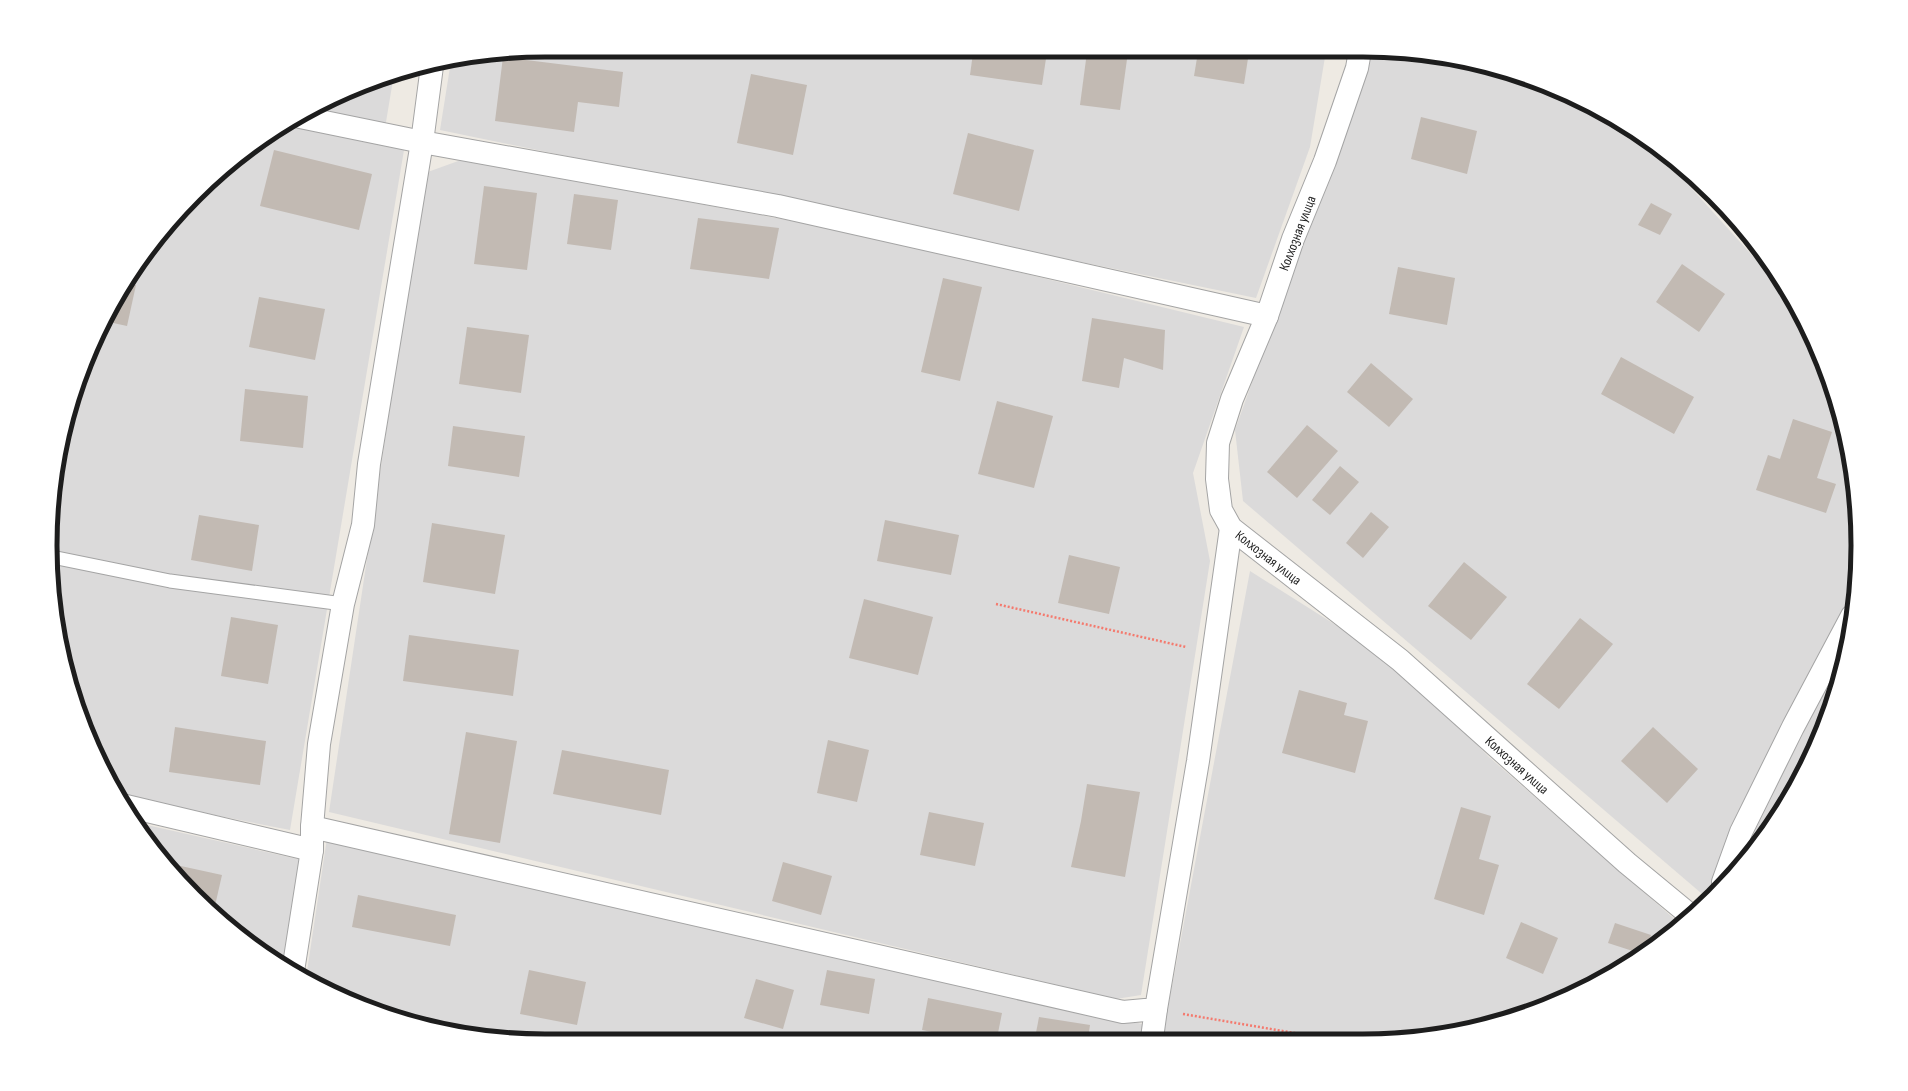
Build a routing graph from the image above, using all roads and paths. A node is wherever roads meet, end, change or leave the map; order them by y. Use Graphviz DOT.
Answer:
graph roads {
  1 [pos="1359,57"];
  2 [pos="431,71"];
  3 [pos="307,119"];
  4 [pos="422,142"];
  5 [pos="1267,316"];
  6 [pos="1231,528"];
  7 [pos="57,558"];
  8 [pos="343,604"];
  9 [pos="996,604"];
  10 [pos="1843,632"];
  11 [pos="1213,653"];
  12 [pos="133,808"];
  13 [pos="312,827"];
  14 [pos="312,850"];
  15 [pos="1727,871"];
  16 [pos="1686,912"];
  17 [pos="294,965"];
  18 [pos="1156,1010"];
  19 [pos="1153,1034"];
  20 [pos="1300,1034"];
  1 -- 5 [label="street, Колхозная улица"];
  2 -- 4 [label="street"];
  3 -- 4 [label="street"];
  4 -- 5 [label="street"];
  4 -- 8 [label="street"];
  5 -- 6 [label="street, Колхозная улица"];
  6 -- 11 [label="street"];
  6 -- 16 [label="street, Колхозная улица"];
  7 -- 8 [label="lane"];
  8 -- 13 [label="street"];
  9 -- 11 [label="path"];
  10 -- 15 [label="street"];
  11 -- 18 [label="street"];
  12 -- 14 [label="street"];
  13 -- 14 [label="street"];
  13 -- 18 [label="street"];
  14 -- 17 [label="street"];
  18 -- 19 [label="street"];
  18 -- 20 [label="path"];
}
